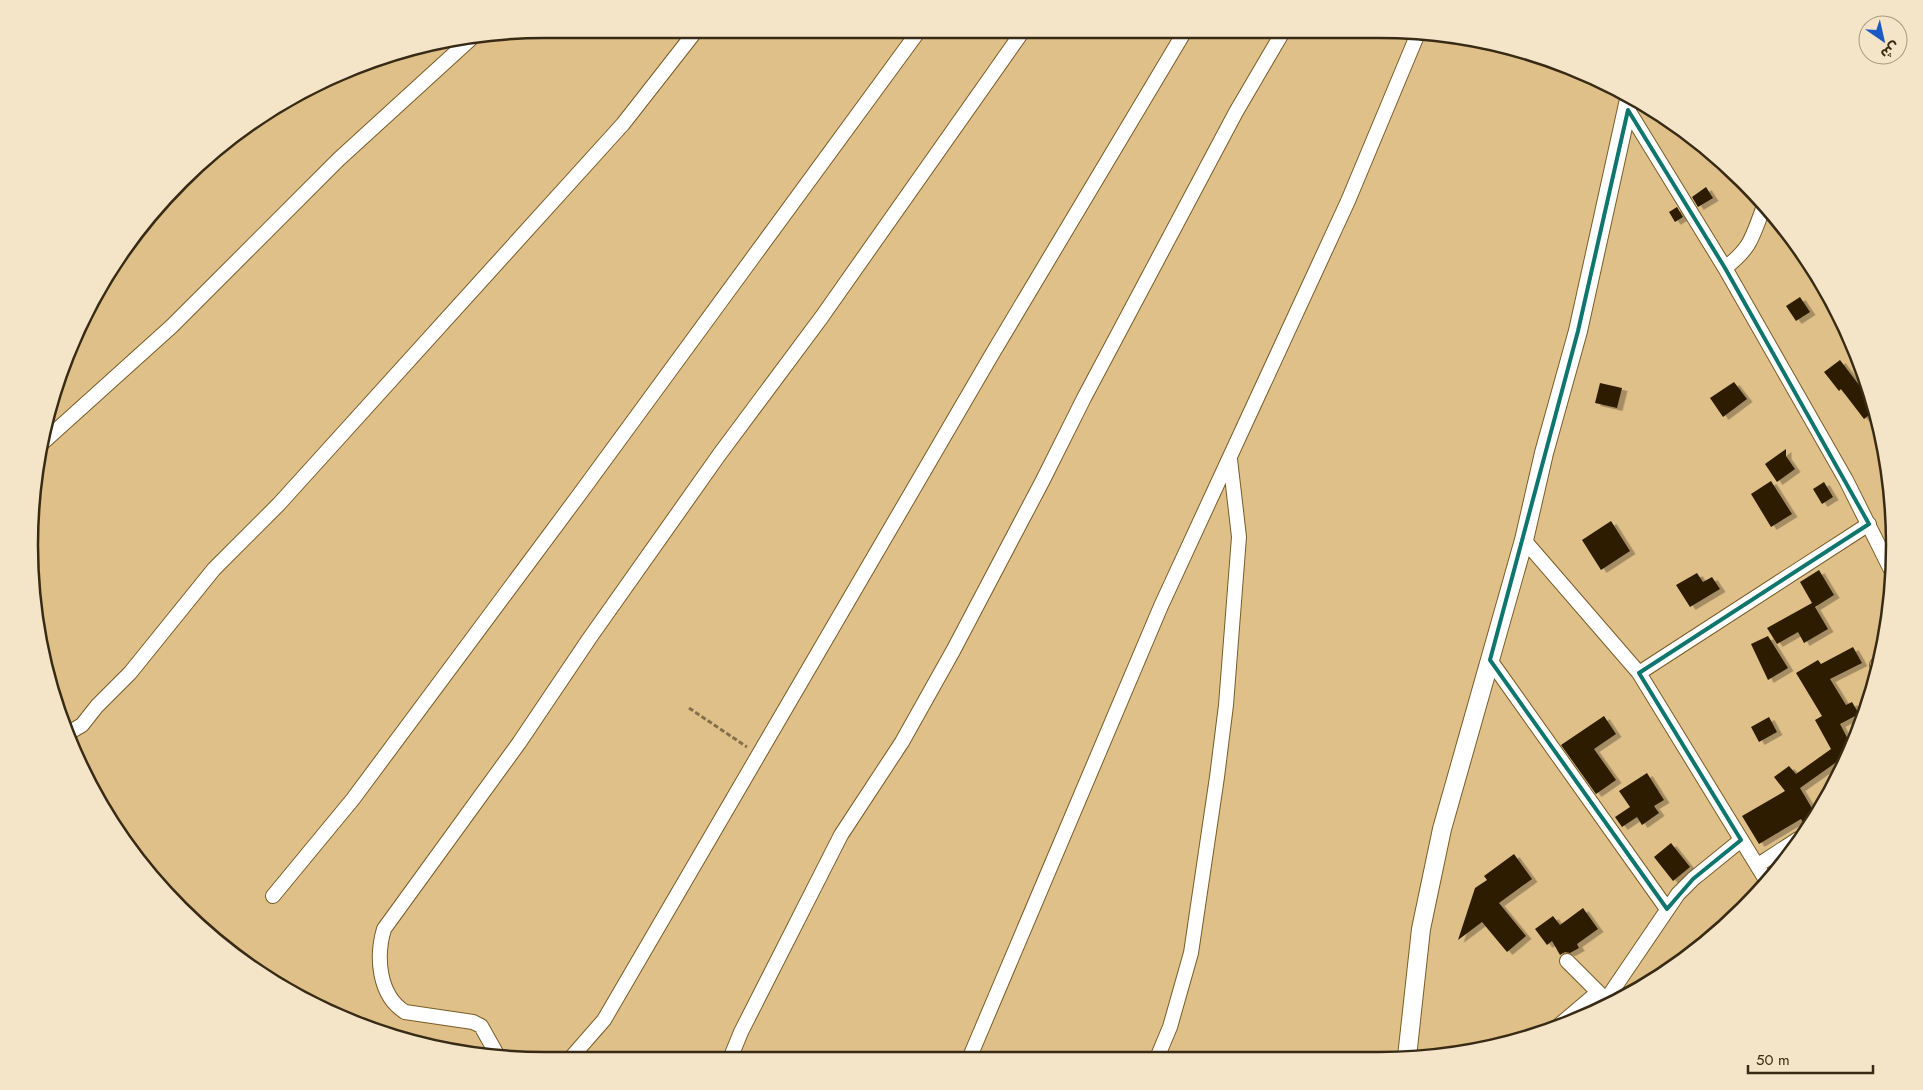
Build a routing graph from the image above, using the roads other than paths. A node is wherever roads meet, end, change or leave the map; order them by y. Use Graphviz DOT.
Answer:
graph roads {
  1 [pos="690,38"];
  2 [pos="914,38"];
  3 [pos="1018,38"];
  4 [pos="1180,38"];
  5 [pos="1279,38"];
  6 [pos="1415,39"];
  7 [pos="465,44"];
  8 [pos="1629,103"];
  9 [pos="1762,212"];
  10 [pos="1724,268"];
  11 [pos="49,437"];
  12 [pos="1230,458"];
  13 [pos="1869,524"];
  14 [pos="1524,540"];
  15 [pos="1885,558"];
  16 [pos="1490,660"];
  17 [pos="1639,673"];
  18 [pos="73,730"];
  19 [pos="1742,840"];
  20 [pos="1786,847"];
  21 [pos="1758,865"];
  22 [pos="1764,876"];
  23 [pos="273,896"];
  24 [pos="1667,910"];
  25 [pos="1567,962"];
  26 [pos="1604,998"];
  27 [pos="494,1049"];
  28 [pos="1407,1051"];
  29 [pos="576,1052"];
  30 [pos="733,1052"];
  31 [pos="973,1052"];
  32 [pos="1160,1052"];
  1 -- 18 [label="street"];
  2 -- 23 [label="street"];
  3 -- 27 [label="street"];
  4 -- 29 [label="street"];
  5 -- 30 [label="street"];
  6 -- 12 [label="street"];
  7 -- 11 [label="street"];
  8 -- 10 [label="street"];
  8 -- 14 [label="street"];
  9 -- 10 [label="street"];
  10 -- 13 [label="street"];
  12 -- 31 [label="street"];
  12 -- 32 [label="street"];
  13 -- 15 [label="street"];
  13 -- 17 [label="street"];
  14 -- 16 [label="street"];
  14 -- 17 [label="street"];
  16 -- 24 [label="street"];
  16 -- 28 [label="street"];
  17 -- 19 [label="street"];
  19 -- 21 [label="street"];
  19 -- 24 [label="street"];
  20 -- 21 [label="street"];
  21 -- 22 [label="street"];
  24 -- 26 [label="street"];
  25 -- 26 [label="street"];
}
